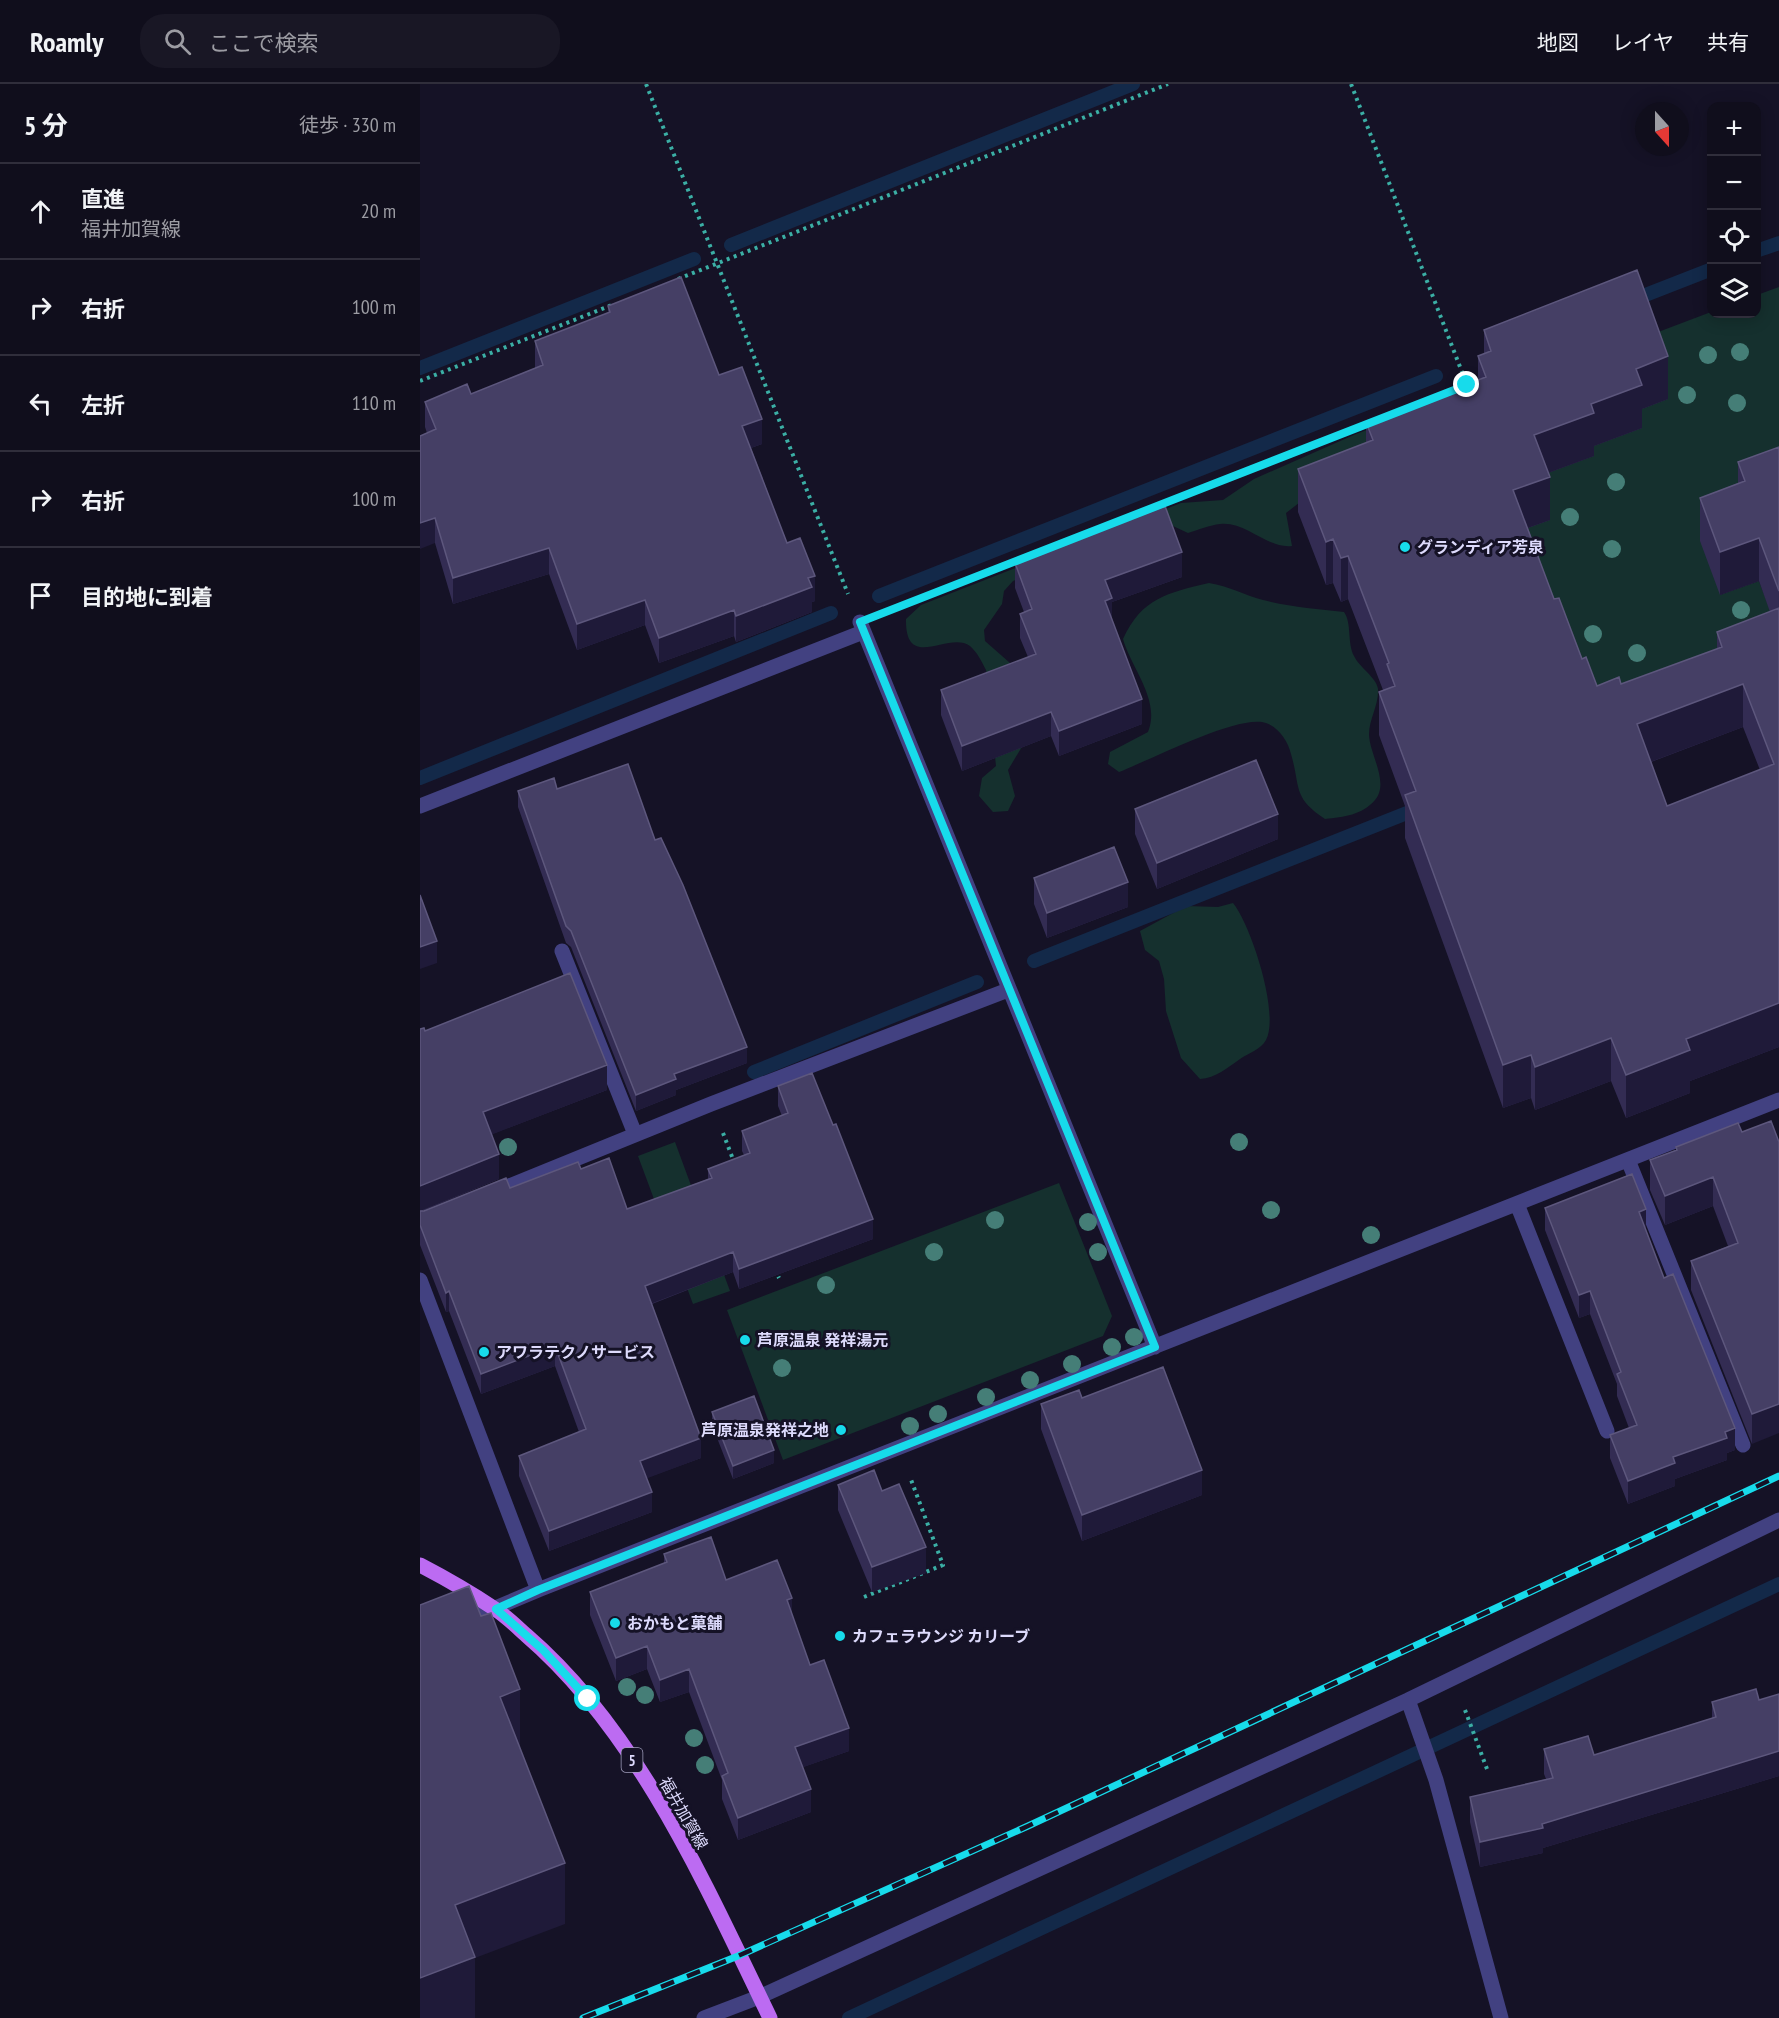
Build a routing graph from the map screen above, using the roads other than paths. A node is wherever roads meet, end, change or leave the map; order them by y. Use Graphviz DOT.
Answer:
graph roads {
  1 [pos="420,806"];
  2 [pos="562,951"];
  3 [pos="1008,990"];
  4 [pos="1779,1100"];
  5 [pos="635,1134"];
  6 [pos="1628,1160"];
  7 [pos="474,1200"];
  8 [pos="1517,1204"];
  9 [pos="420,1280"];
  10 [pos="1155,1347"];
  11 [pos="1607,1431"];
  12 [pos="1743,1445"];
  13 [pos="1779,1520"];
  14 [pos="420,1565"];
  15 [pos="538,1590"];
  16 [pos="496,1609"];
  17 [pos="453,1626"];
  18 [pos="1408,1700"];
  19 [pos="759,1997"];
  20 [pos="704,2018"];
  21 [pos="770,2018"];
  22 [pos="1501,2018"];
  1 -- 3 [label="street"];
  2 -- 5 [label="street"];
  3 -- 5 [label="street"];
  3 -- 10 [label="street"];
  4 -- 6 [label="street"];
  5 -- 7 [label="street"];
  6 -- 8 [label="street"];
  6 -- 12 [label="street"];
  8 -- 10 [label="street"];
  8 -- 11 [label="street"];
  9 -- 15 [label="street"];
  10 -- 15 [label="street"];
  13 -- 18 [label="street"];
  14 -- 16 [label="main road, 福井加賀線 / 5"];
  15 -- 16 [label="street"];
  16 -- 17 [label="street"];
  16 -- 19 [label="main road, 福井加賀線 / 5"];
  18 -- 19 [label="street"];
  18 -- 22 [label="street"];
  19 -- 20 [label="street"];
  19 -- 21 [label="main road, 福井加賀線 / 5"];
}
